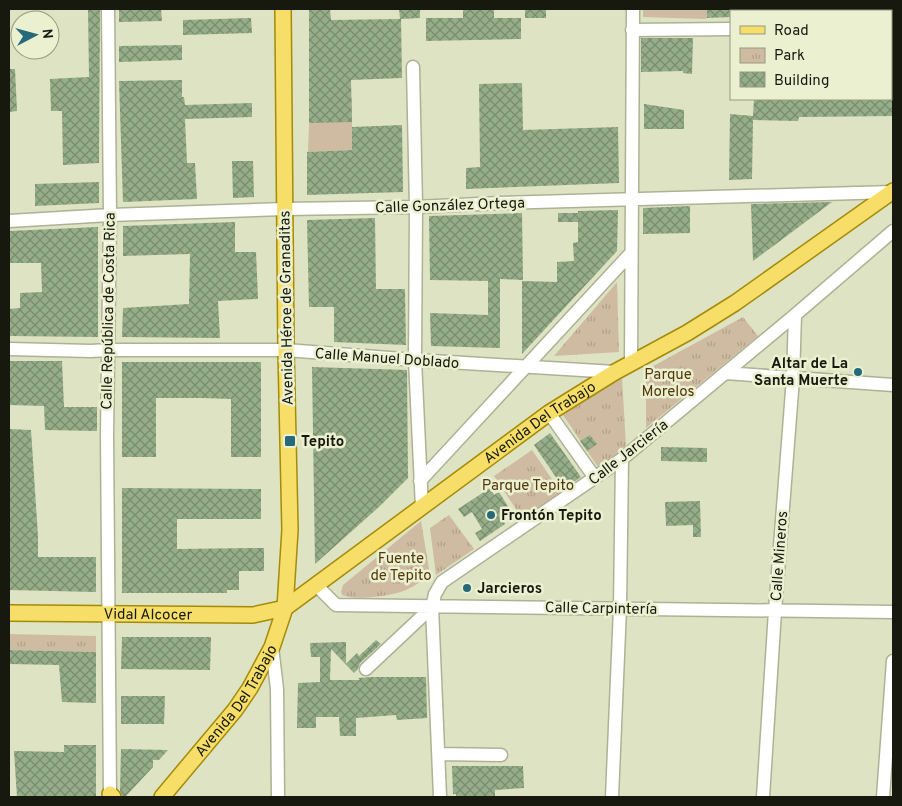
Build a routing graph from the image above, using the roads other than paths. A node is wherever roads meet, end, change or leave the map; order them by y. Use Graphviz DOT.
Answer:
graph roads {
  1 [pos="108,9"];
  2 [pos="283,9"];
  3 [pos="633,9"];
  4 [pos="730,29"];
  5 [pos="632,30"];
  6 [pos="413,66"];
  7 [pos="892,192"];
  8 [pos="631,199"];
  9 [pos="416,208"];
  10 [pos="285,209"];
  11 [pos="110,215"];
  12 [pos="9,221"];
  13 [pos="893,231"];
  14 [pos="631,253"];
  15 [pos="796,315"];
  16 [pos="9,349"];
  17 [pos="108,350"];
  18 [pos="286,350"];
  19 [pos="415,360"];
  20 [pos="631,363"];
  21 [pos="528,367"];
  22 [pos="616,372"];
  23 [pos="726,373"];
  24 [pos="793,378"];
  25 [pos="893,385"];
  26 [pos="549,413"];
  27 [pos="622,459"];
  28 [pos="595,478"];
  29 [pos="420,481"];
  30 [pos="422,508"];
  31 [pos="317,586"];
  32 [pos="432,607"];
  33 [pos="286,608"];
  34 [pos="620,608"];
  35 [pos="775,610"];
  36 [pos="893,612"];
  37 [pos="9,613"];
  38 [pos="108,614"];
  39 [pos="272,647"];
  40 [pos="893,661"];
  41 [pos="366,670"];
  42 [pos="439,754"];
  43 [pos="501,755"];
  44 [pos="111,796"];
  45 [pos="162,797"];
  46 [pos="278,797"];
  47 [pos="440,797"];
  48 [pos="612,797"];
  49 [pos="763,797"];
  50 [pos="883,797"];
  1 -- 11 [label="street, Calle República de Costa Rica"];
  2 -- 10 [label="main road, Avenida Héroe de Granaditas"];
  3 -- 5 [label="street"];
  4 -- 5 [label="street"];
  5 -- 8 [label="street"];
  6 -- 9 [label="street"];
  7 -- 8 [label="street, Calle González Ortega"];
  7 -- 20 [label="main road, Avenida Del Trabajo"];
  8 -- 9 [label="street, Calle González Ortega"];
  8 -- 14 [label="street"];
  9 -- 10 [label="street, Calle González Ortega"];
  9 -- 19 [label="street"];
  10 -- 11 [label="street, Calle González Ortega"];
  10 -- 18 [label="main road, Avenida Héroe de Granaditas"];
  11 -- 12 [label="street, Calle González Ortega"];
  11 -- 17 [label="street, Calle República de Costa Rica"];
  13 -- 15 [label="street, Calle Jarciería"];
  14 -- 20 [label="street"];
  14 -- 21 [label="street"];
  15 -- 23 [label="street, Calle Jarciería"];
  15 -- 24 [label="street, Calle Mineros"];
  16 -- 17 [label="street, Calle Manuel Doblado"];
  17 -- 18 [label="street, Calle Manuel Doblado"];
  17 -- 38 [label="street, Calle República de Costa Rica"];
  18 -- 19 [label="street, Calle Manuel Doblado"];
  18 -- 33 [label="main road, Avenida Héroe de Granaditas"];
  19 -- 21 [label="street, Calle Manuel Doblado"];
  19 -- 29 [label="street"];
  20 -- 22 [label="main road, Avenida Del Trabajo"];
  21 -- 22 [label="street, Calle Manuel Doblado"];
  21 -- 29 [label="street"];
  22 -- 26 [label="main road, Avenida Del Trabajo"];
  23 -- 24 [label="street"];
  23 -- 27 [label="street, Calle Jarciería"];
  24 -- 25 [label="street"];
  24 -- 35 [label="street, Calle Mineros"];
  26 -- 28 [label="street"];
  26 -- 30 [label="main road, Avenida Del Trabajo"];
  27 -- 28 [label="street, Calle Jarciería"];
  27 -- 34 [label="street"];
  28 -- 32 [label="street, Calle Jarciería"];
  29 -- 30 [label="street"];
  30 -- 31 [label="main road, Avenida Del Trabajo"];
  31 -- 32 [label="street, Calle Carpintería"];
  31 -- 33 [label="main road, Avenida Del Trabajo"];
  32 -- 34 [label="street, Calle Carpintería"];
  32 -- 41 [label="street, Calle Jarciería"];
  32 -- 42 [label="street"];
  33 -- 38 [label="main road, Vidal Alcocer"];
  33 -- 39 [label="main road, Avenida Del Trabajo"];
  34 -- 35 [label="street, Calle Carpintería"];
  34 -- 48 [label="street"];
  35 -- 36 [label="street, Calle Carpintería"];
  35 -- 49 [label="street, Calle Mineros"];
  37 -- 38 [label="main road, Vidal Alcocer"];
  38 -- 44 [label="street, Calle República de Costa Rica"];
  39 -- 45 [label="main road, Avenida Del Trabajo"];
  39 -- 46 [label="street"];
  40 -- 50 [label="street"];
  42 -- 43 [label="street"];
  42 -- 47 [label="street"];
}
